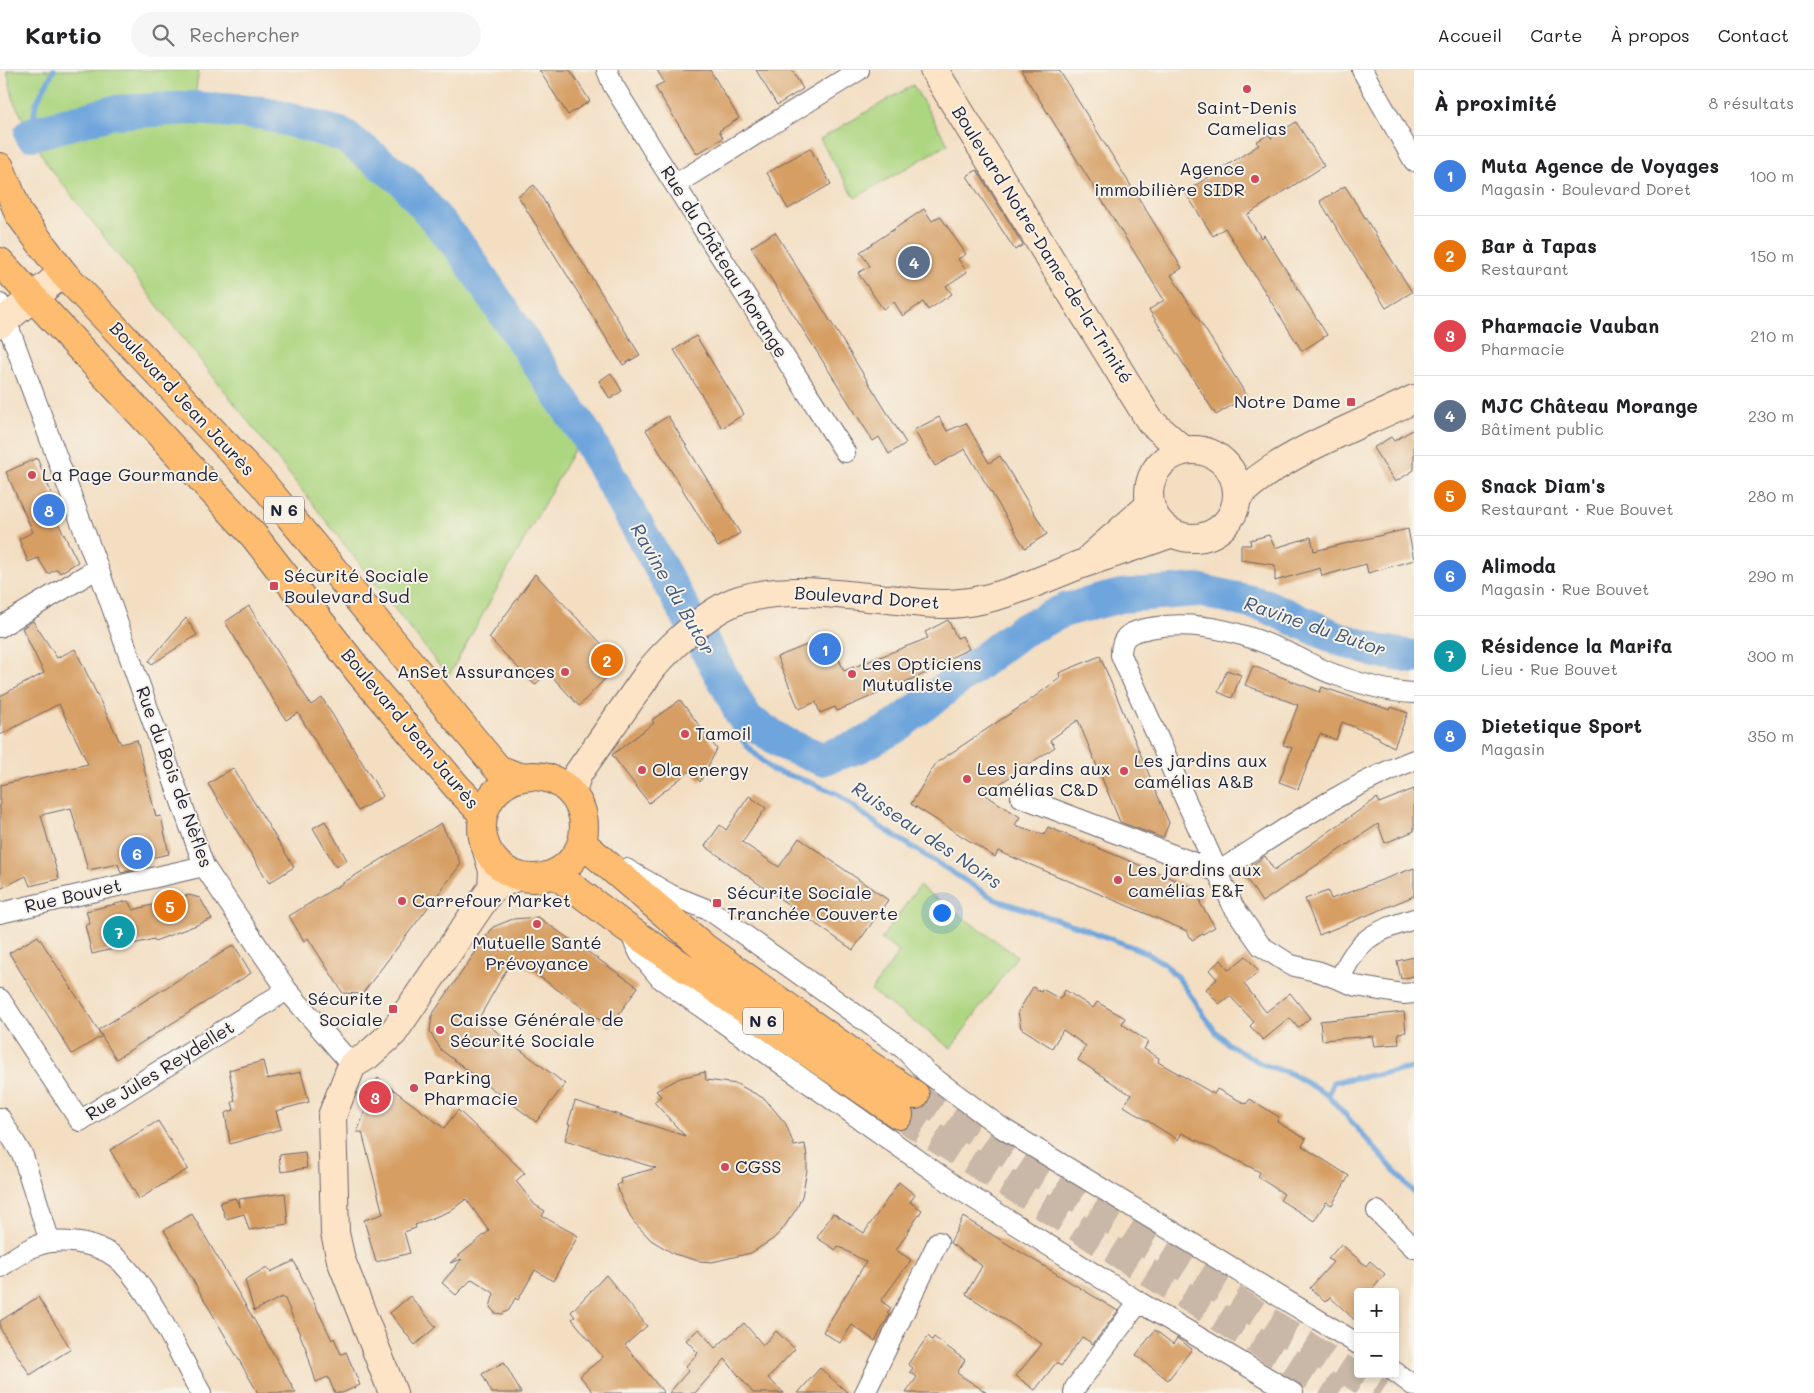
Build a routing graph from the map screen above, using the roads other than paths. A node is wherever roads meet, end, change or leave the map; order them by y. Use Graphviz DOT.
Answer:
graph roads {
  1 [pos="607,70"];
  2 [pos="859,70"];
  3 [pos="934,70"];
  4 [pos="1362,70"];
  5 [pos="1374,70"];
  6 [pos="1414,139"];
  7 [pos="1414,161"];
  8 [pos="0,167"];
  9 [pos="676,184"];
  10 [pos="10,208"];
  11 [pos="0,262"];
  12 [pos="63,272"];
  13 [pos="33,298"];
  14 [pos="2,317"];
  15 [pos="1414,399"];
  16 [pos="1150,421"];
  17 [pos="1183,450"];
  18 [pos="845,452"];
  19 [pos="1276,465"];
  20 [pos="1158,466"];
  21 [pos="1228,466"];
  22 [pos="1238,496"];
  23 [pos="1150,506"];
  24 [pos="1172,533"];
  25 [pos="1081,565"];
  26 [pos="98,568"];
  27 [pos="0,627"];
  28 [pos="1414,693"];
  29 [pos="1414,760"];
  30 [pos="518,777"];
  31 [pos="568,783"];
  32 [pos="1020,798"];
  33 [pos="483,814"];
  34 [pos="582,843"];
  35 [pos="486,847"];
  36 [pos="204,866"];
  37 [pos="1218,872"];
  38 [pos="555,874"];
  39 [pos="518,876"];
  40 [pos="492,888"];
  41 [pos="0,914"];
  42 [pos="1414,919"];
  43 [pos="627,928"];
  44 [pos="1340,979"];
  45 [pos="287,990"];
  46 [pos="1414,993"];
  47 [pos="0,999"];
  48 [pos="352,1065"];
  49 [pos="0,1118"];
  50 [pos="1376,1211"];
  51 [pos="50,1242"];
  52 [pos="938,1242"];
  53 [pos="1414,1248"];
  54 [pos="0,1267"];
  55 [pos="1139,1302"];
  56 [pos="1354,1342"];
  57 [pos="390,1392"];
  58 [pos="201,1393"];
  59 [pos="865,1393"];
  60 [pos="1074,1393"];
  61 [pos="1293,1393"];
  1 -- 9 [label="street, Rue du Château Morange"];
  2 -- 9 [label="street"];
  3 -- 16 [label="street, Boulevard Notre-Dame-de-la-Trinité"];
  4 -- 7 [label="street"];
  5 -- 6 [label="street"];
  8 -- 10 [label="main road, Boulevard Jean Jaurès / N 6"];
  9 -- 18 [label="street, Rue du Château Morange"];
  10 -- 12 [label="main road, Boulevard Jean Jaurès / N 6"];
  11 -- 13 [label="main road, Boulevard Jean Jaurès / N 6"];
  12 -- 13 [label="street"];
  12 -- 30 [label="main road, Boulevard Jean Jaurès / N 6"];
  13 -- 14 [label="street"];
  13 -- 33 [label="main road, Boulevard Jean Jaurès / N 6"];
  14 -- 26 [label="street, Rue du Bois de Nèfles"];
  15 -- 19 [label="street"];
  16 -- 17 [label="street, Boulevard Notre-Dame-de-la-Trinité"];
  16 -- 20 [label="street, Boulevard Notre-Dame-de-la-Trinité"];
  17 -- 20 [label="street"];
  17 -- 21 [label="street"];
  19 -- 21 [label="street"];
  19 -- 22 [label="street"];
  20 -- 23 [label="street"];
  21 -- 22 [label="street"];
  22 -- 24 [label="street"];
  23 -- 24 [label="street"];
  23 -- 25 [label="street, Boulevard Doret"];
  24 -- 25 [label="street, Boulevard Doret"];
  25 -- 31 [label="street, Boulevard Doret"];
  26 -- 27 [label="street"];
  26 -- 36 [label="street, Rue du Bois de Nèfles"];
  28 -- 37 [label="street"];
  29 -- 37 [label="street"];
  30 -- 31 [label="main road, Boulevard Jean Jaurès / N 6"];
  30 -- 33 [label="main road, Boulevard Jean Jaurès"];
  31 -- 34 [label="main road"];
  32 -- 37 [label="street"];
  33 -- 35 [label="main road, Boulevard Jean Jaurès"];
  34 -- 38 [label="main road"];
  34 -- 43 [label="main road, N 6"];
  34 -- 56 [label="street"];
  35 -- 39 [label="main road, Boulevard Jean Jaurès"];
  35 -- 40 [label="street"];
  36 -- 41 [label="street, Rue Bouvet"];
  36 -- 45 [label="street, Rue du Bois de Nèfles"];
  37 -- 44 [label="street"];
  38 -- 39 [label="main road"];
  38 -- 43 [label="main road, N 6"];
  39 -- 40 [label="street"];
  40 -- 48 [label="street"];
  42 -- 44 [label="street"];
  43 -- 55 [label="street"];
  44 -- 46 [label="street"];
  45 -- 47 [label="street, Rue Jules Reydellet"];
  45 -- 48 [label="street, Rue du Bois de Nèfles"];
  48 -- 57 [label="street"];
  49 -- 51 [label="street"];
  50 -- 53 [label="street"];
  51 -- 54 [label="street"];
  51 -- 58 [label="street"];
  52 -- 59 [label="street"];
  55 -- 60 [label="street"];
  55 -- 61 [label="street"];
}
